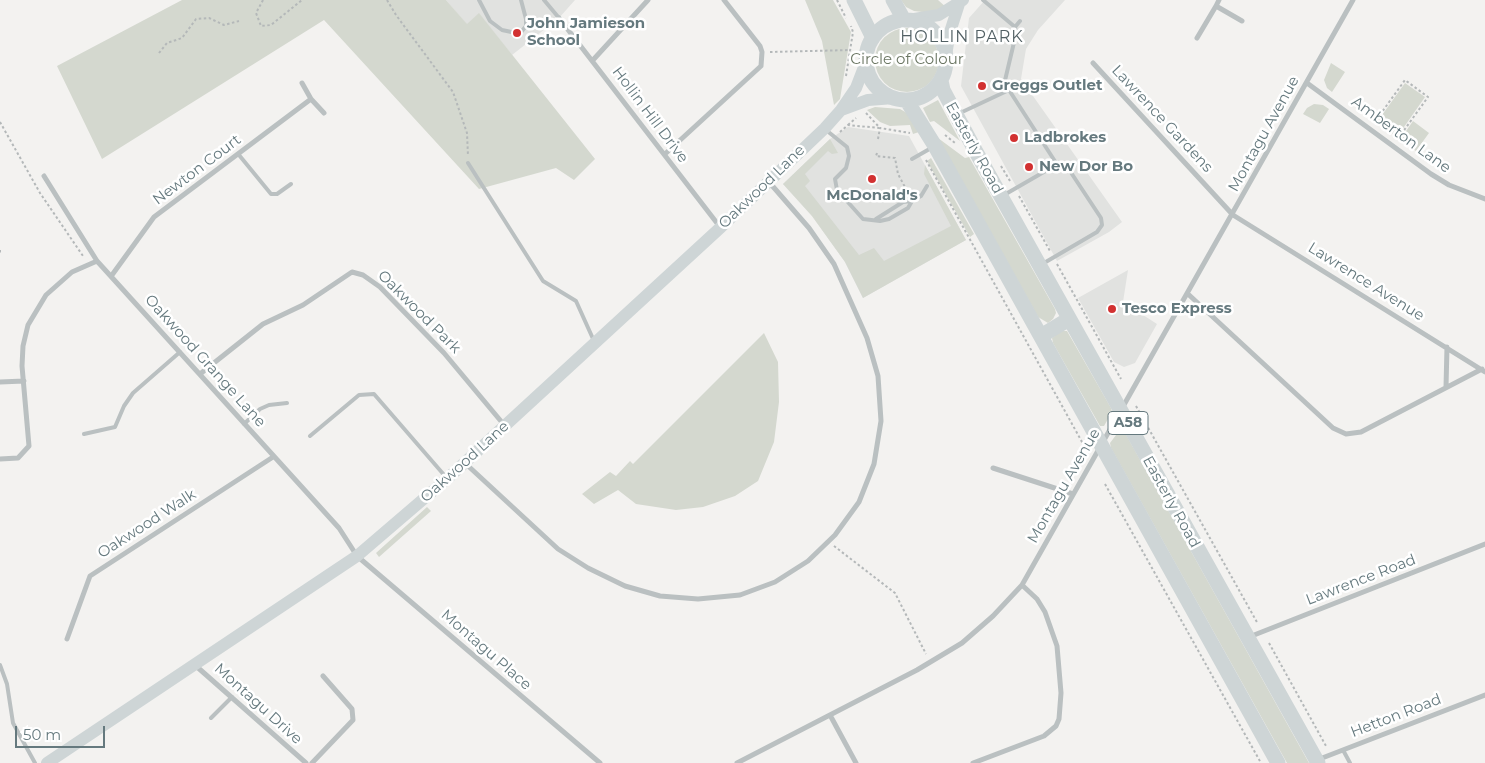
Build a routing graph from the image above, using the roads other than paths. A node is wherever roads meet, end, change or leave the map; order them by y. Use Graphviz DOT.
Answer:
graph roads {
  1 [pos="479,0"];
  2 [pos="521,0"];
  3 [pos="544,0"];
  4 [pos="648,0"];
  5 [pos="724,0"];
  6 [pos="854,0"];
  7 [pos="893,0"];
  8 [pos="983,0"];
  9 [pos="1219,0"];
  10 [pos="1353,0"];
  11 [pos="961,2"];
  12 [pos="1216,6"];
  13 [pos="559,18"];
  14 [pos="906,20"];
  15 [pos="1242,21"];
  16 [pos="1020,22"];
  17 [pos="1014,27"];
  18 [pos="873,38"];
  19 [pos="1197,38"];
  20 [pos="946,55"];
  21 [pos="593,60"];
  22 [pos="866,62"];
  23 [pos="1093,63"];
  24 [pos="941,81"];
  25 [pos="302,83"];
  26 [pos="1307,83"];
  27 [pos="1002,93"];
  28 [pos="311,99"];
  29 [pos="901,100"];
  30 [pos="841,110"];
  31 [pos="324,113"];
  32 [pos="956,115"];
  33 [pos="825,128"];
  34 [pos="935,146"];
  35 [pos="665,154"];
  36 [pos="239,155"];
  37 [pos="912,159"];
  38 [pos="468,163"];
  39 [pos="1058,166"];
  40 [pos="44,176"];
  41 [pos="769,181"];
  42 [pos="291,184"];
  43 [pos="927,186"];
  44 [pos="1001,197"];
  45 [pos="1485,198"];
  46 [pos="912,201"];
  47 [pos="1233,215"];
  48 [pos="876,219"];
  49 [pos="720,228"];
  50 [pos="97,261"];
  51 [pos="1040,266"];
  52 [pos="112,275"];
  53 [pos="1188,294"];
  54 [pos="1070,319"];
  55 [pos="1041,336"];
  56 [pos="595,343"];
  57 [pos="1447,347"];
  58 [pos="180,352"];
  59 [pos="1484,370"];
  60 [pos="200,374"];
  61 [pos="24,381"];
  62 [pos="0,382"];
  63 [pos="1446,386"];
  64 [pos="287,403"];
  65 [pos="1122,411"];
  66 [pos="244,424"];
  67 [pos="505,426"];
  68 [pos="84,434"];
  69 [pos="310,436"];
  70 [pos="1102,444"];
  71 [pos="273,457"];
  72 [pos="0,459"];
  73 [pos="465,463"];
  74 [pos="993,468"];
  75 [pos="448,478"];
  76 [pos="1073,494"];
  77 [pos="1485,544"];
  78 [pos="357,556"];
  79 [pos="1022,585"];
  80 [pos="1247,638"];
  81 [pos="67,639"];
  82 [pos="194,664"];
  83 [pos="0,666"];
  84 [pos="323,676"];
  85 [pos="1485,695"];
  86 [pos="232,697"];
  87 [pos="830,715"];
  88 [pos="211,718"];
  89 [pos="1343,750"];
  90 [pos="1318,762"];
  91 [pos="34,763"];
  92 [pos="47,763"];
  93 [pos="306,763"];
  94 [pos="312,763"];
  95 [pos="600,763"];
  96 [pos="738,763"];
  97 [pos="856,763"];
  98 [pos="973,763"];
  99 [pos="1278,763"];
  100 [pos="1350,763"];
  1 -- 2 [label="lane"];
  3 -- 13 [label="lane"];
  4 -- 21 [label="street"];
  5 -- 35 [label="street"];
  6 -- 18 [label="main road"];
  7 -- 14 [label="main road"];
  8 -- 17 [label="lane"];
  9 -- 12 [label="street"];
  10 -- 26 [label="street, Montagu Avenue"];
  11 -- 14 [label="street"];
  11 -- 20 [label="street"];
  12 -- 15 [label="street"];
  12 -- 19 [label="street"];
  13 -- 21 [label="street, Hollin Hill Drive"];
  14 -- 18 [label="main road"];
  14 -- 20 [label="main road"];
  16 -- 17 [label="lane"];
  17 -- 27 [label="lane"];
  18 -- 22 [label="main road"];
  20 -- 24 [label="main road"];
  21 -- 35 [label="street, Hollin Hill Drive"];
  22 -- 29 [label="main road, A58"];
  22 -- 30 [label="street, Oakwood Lane"];
  23 -- 47 [label="street, Lawrence Gardens"];
  24 -- 29 [label="main road, Easterly Road"];
  24 -- 32 [label="main road, Easterly Road / A58"];
  25 -- 28 [label="street"];
  26 -- 45 [label="street, Amberton Lane"];
  26 -- 47 [label="street, Montagu Avenue"];
  27 -- 32 [label="lane"];
  27 -- 39 [label="lane"];
  28 -- 31 [label="street"];
  28 -- 36 [label="street, Newton Court"];
  29 -- 30 [label="street, Oakwood Lane"];
  29 -- 34 [label="main road, A58"];
  30 -- 33 [label="street, Oakwood Lane"];
  32 -- 44 [label="main road, Easterly Road / A58"];
  33 -- 41 [label="street, Oakwood Lane"];
  33 -- 48 [label="lane"];
  34 -- 37 [label="lane"];
  34 -- 55 [label="main road, A58"];
  35 -- 49 [label="street, Hollin Hill Drive"];
  36 -- 42 [label="lane"];
  36 -- 52 [label="street, Newton Court"];
  38 -- 56 [label="lane"];
  39 -- 44 [label="lane"];
  39 -- 51 [label="lane"];
  40 -- 50 [label="street, Oakwood Grange Lane"];
  41 -- 49 [label="street, Oakwood Lane"];
  41 -- 73 [label="street"];
  43 -- 46 [label="lane"];
  44 -- 51 [label="main road, Easterly Road / A58"];
  46 -- 48 [label="lane"];
  46 -- 48 [label="lane"];
  47 -- 53 [label="street, Montagu Avenue"];
  47 -- 57 [label="street, Lawrence Avenue"];
  49 -- 56 [label="street, Oakwood Lane"];
  50 -- 52 [label="street, Oakwood Grange Lane"];
  50 -- 61 [label="street"];
  51 -- 54 [label="main road, Easterly Road / A58"];
  52 -- 58 [label="street, Oakwood Grange Lane"];
  53 -- 63 [label="street"];
  53 -- 65 [label="street, Montagu Avenue"];
  54 -- 55 [label="main road"];
  54 -- 65 [label="main road, Easterly Road / A58"];
  55 -- 70 [label="main road, A58"];
  56 -- 67 [label="street, Oakwood Lane"];
  57 -- 59 [label="street, Lawrence Avenue"];
  57 -- 63 [label="street"];
  58 -- 60 [label="street, Oakwood Grange Lane"];
  58 -- 68 [label="lane"];
  59 -- 63 [label="street"];
  60 -- 66 [label="street, Oakwood Grange Lane"];
  60 -- 67 [label="street, Oakwood Park"];
  61 -- 62 [label="street"];
  61 -- 72 [label="street"];
  64 -- 66 [label="lane"];
  65 -- 70 [label="street, Montagu Avenue"];
  65 -- 80 [label="main road, Easterly Road / A58"];
  66 -- 71 [label="street, Oakwood Grange Lane"];
  67 -- 73 [label="street, Oakwood Lane"];
  69 -- 75 [label="lane"];
  70 -- 76 [label="street, Montagu Avenue"];
  70 -- 99 [label="main road, A58"];
  71 -- 78 [label="street, Oakwood Grange Lane"];
  71 -- 81 [label="street, Oakwood Walk"];
  73 -- 75 [label="street, Oakwood Lane"];
  74 -- 76 [label="street"];
  75 -- 78 [label="street, Oakwood Lane"];
  76 -- 79 [label="street, Montagu Avenue"];
  77 -- 80 [label="street, Lawrence Road"];
  78 -- 82 [label="street, Oakwood Lane"];
  78 -- 95 [label="street, Montagu Place"];
  79 -- 87 [label="street, Montagu Avenue"];
  79 -- 98 [label="street"];
  80 -- 90 [label="main road, Easterly Road / A58"];
  82 -- 86 [label="street, Montagu Drive"];
  82 -- 92 [label="street, Oakwood Lane"];
  83 -- 91 [label="lane"];
  84 -- 94 [label="street"];
  85 -- 89 [label="street, Hetton Road"];
  86 -- 88 [label="lane"];
  86 -- 93 [label="street, Montagu Drive"];
  87 -- 96 [label="street, Montagu Avenue"];
  87 -- 97 [label="street"];
  89 -- 90 [label="street, Hetton Road"];
  89 -- 100 [label="lane"];
}
